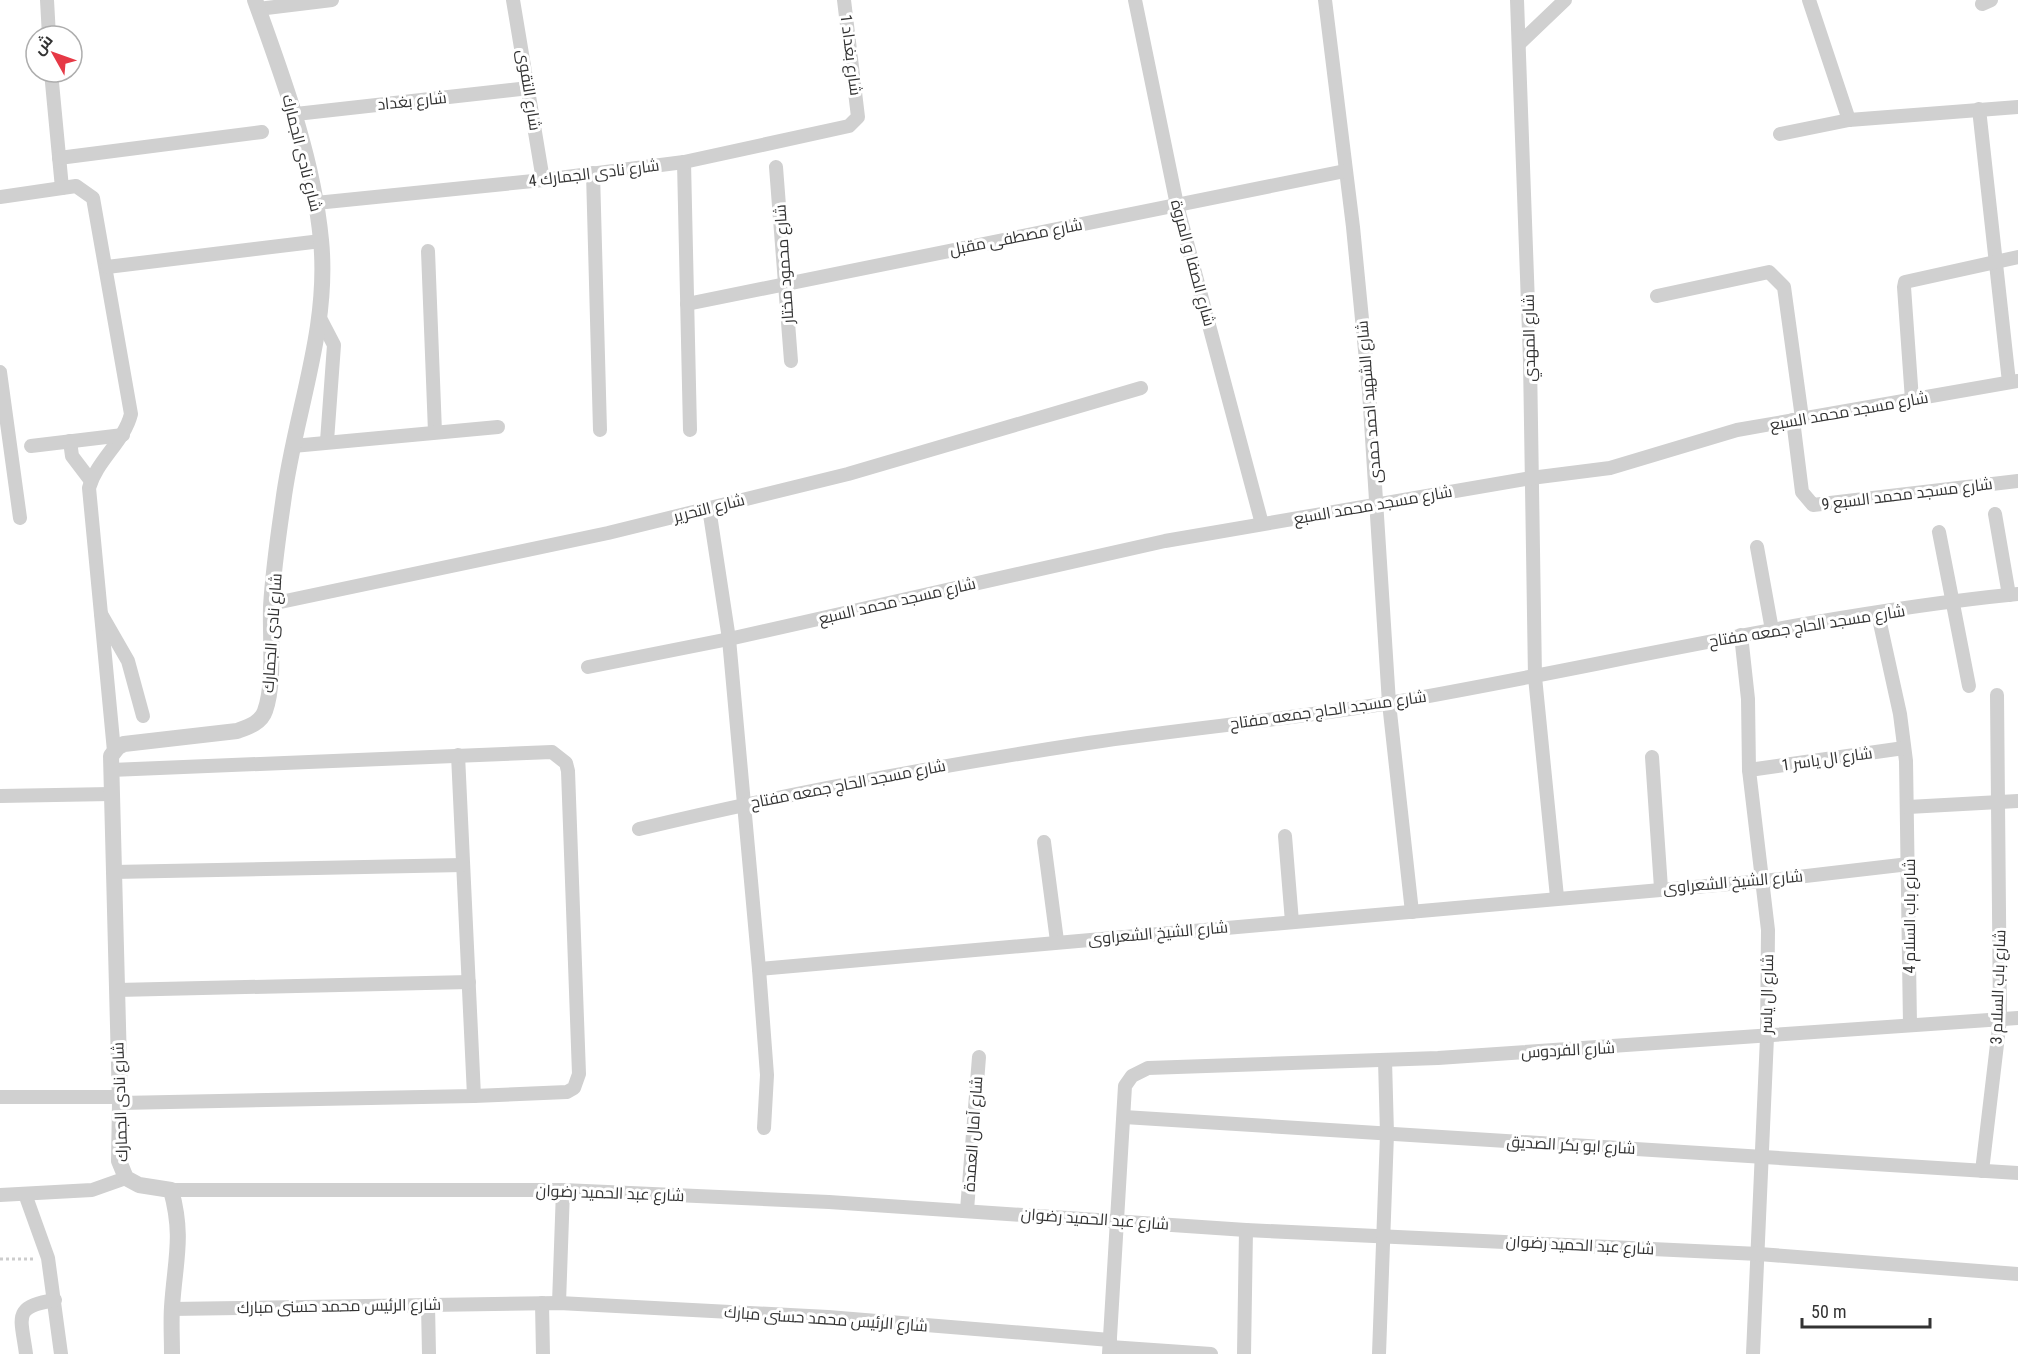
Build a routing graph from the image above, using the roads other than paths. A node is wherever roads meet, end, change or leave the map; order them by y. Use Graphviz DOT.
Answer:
graph roads {
  1 [pos="47,0"];
  2 [pos="332,0"];
  3 [pos="513,0"];
  4 [pos="844,0"];
  5 [pos="1136,0"];
  6 [pos="1325,0"];
  7 [pos="1517,0"];
  8 [pos="1565,0"];
  9 [pos="1809,0"];
  10 [pos="257,4"];
  11 [pos="48,24"];
  12 [pos="1520,43"];
  13 [pos="52,84"];
  14 [pos="529,88"];
  15 [pos="2018,107"];
  16 [pos="1979,109"];
  17 [pos="858,110"];
  18 [pos="296,114"];
  19 [pos="1849,120"];
  20 [pos="262,132"];
  21 [pos="1780,134"];
  22 [pos="59,158"];
  23 [pos="684,162"];
  24 [pos="776,167"];
  25 [pos="1345,171"];
  26 [pos="593,174"];
  27 [pos="543,180"];
  28 [pos="62,188"];
  29 [pos="0,197"];
  30 [pos="316,203"];
  31 [pos="1177,205"];
  32 [pos="321,241"];
  33 [pos="428,251"];
  34 [pos="2018,257"];
  35 [pos="1997,262"];
  36 [pos="107,267"];
  37 [pos="785,283"];
  38 [pos="1657,296"];
  39 [pos="687,304"];
  40 [pos="321,320"];
  41 [pos="791,361"];
  42 [pos="0,372"];
  43 [pos="2013,382"];
  44 [pos="1141,388"];
  45 [pos="1912,400"];
  46 [pos="1797,419"];
  47 [pos="498,427"];
  48 [pos="600,430"];
  49 [pos="690,430"];
  50 [pos="435,432"];
  51 [pos="123,435"];
  52 [pos="70,441"];
  53 [pos="327,441"];
  54 [pos="31,446"];
  55 [pos="293,446"];
  56 [pos="1531,478"];
  57 [pos="91,481"];
  58 [pos="2018,481"];
  59 [pos="1377,503"];
  60 [pos="709,508"];
  61 [pos="1995,514"];
  62 [pos="20,518"];
  63 [pos="1262,524"];
  64 [pos="1939,532"];
  65 [pos="1757,547"];
  66 [pos="2013,595"];
  67 [pos="1953,602"];
  68 [pos="272,603"];
  69 [pos="99,611"];
  70 [pos="1878,614"];
  71 [pos="1772,630"];
  72 [pos="1741,635"];
  73 [pos="729,639"];
  74 [pos="588,667"];
  75 [pos="1535,677"];
  76 [pos="1970,686"];
  77 [pos="1997,694"];
  78 [pos="1389,703"];
  79 [pos="143,716"];
  80 [pos="1904,748"];
  81 [pos="114,751"];
  82 [pos="458,755"];
  83 [pos="1652,757"];
  84 [pos="111,770"];
  85 [pos="1749,770"];
  86 [pos="111,794"];
  87 [pos="0,796"];
  88 [pos="2018,801"];
  89 [pos="1999,803"];
  90 [pos="744,804"];
  91 [pos="1908,807"];
  92 [pos="639,829"];
  93 [pos="1285,836"];
  94 [pos="1044,842"];
  95 [pos="1909,864"];
  96 [pos="463,866"];
  97 [pos="114,872"];
  98 [pos="1763,881"];
  99 [pos="1661,888"];
  100 [pos="1557,897"];
  101 [pos="1412,912"];
  102 [pos="1292,922"];
  103 [pos="1057,941"];
  104 [pos="759,969"];
  105 [pos="469,982"];
  106 [pos="117,990"];
  107 [pos="2018,1018"];
  108 [pos="2000,1019"];
  109 [pos="1910,1025"];
  110 [pos="1767,1036"];
  111 [pos="979,1057"];
  112 [pos="1386,1060"];
  113 [pos="474,1096"];
  114 [pos="0,1097"];
  115 [pos="120,1100"];
  116 [pos="1124,1117"];
  117 [pos="764,1128"];
  118 [pos="1387,1134"];
  119 [pos="1761,1156"];
  120 [pos="1982,1171"];
  121 [pos="2018,1173"];
  122 [pos="126,1178"];
  123 [pos="171,1190"];
  124 [pos="563,1190"];
  125 [pos="25,1194"];
  126 [pos="0,1195"];
  127 [pos="967,1210"];
  128 [pos="1118,1220"];
  129 [pos="1246,1230"];
  130 [pos="1383,1237"];
  131 [pos="1759,1254"];
  132 [pos="2018,1274"];
  133 [pos="55,1299"];
  134 [pos="542,1303"];
  135 [pos="559,1304"];
  136 [pos="428,1305"];
  137 [pos="171,1309"];
  138 [pos="1110,1347"];
  139 [pos="26,1354"];
  140 [pos="61,1354"];
  141 [pos="172,1354"];
  142 [pos="429,1354"];
  143 [pos="543,1354"];
  144 [pos="1211,1354"];
  145 [pos="1245,1354"];
  146 [pos="1379,1354"];
  147 [pos="1753,1354"];
  1 -- 11 [label="street"];
  2 -- 10 [label="street"];
  3 -- 14 [label="street, شارع التقوى"];
  4 -- 17 [label="street, شارع بغداد 1"];
  5 -- 31 [label="street, شارع الصفا و المروة"];
  6 -- 25 [label="street, شارع الشهيد احمد حمدى"];
  7 -- 12 [label="street, شارع المهدي"];
  8 -- 12 [label="street"];
  9 -- 19 [label="street"];
  10 -- 18 [label="street, شارع نادى الجمارك"];
  12 -- 56 [label="street, شارع المهدي"];
  13 -- 22 [label="street"];
  14 -- 18 [label="street, شارع بغداد"];
  14 -- 27 [label="street, شارع التقوى"];
  15 -- 16 [label="street"];
  16 -- 19 [label="street"];
  16 -- 35 [label="street"];
  17 -- 23 [label="street, شارع نادى الجمارك 4"];
  18 -- 30 [label="street, شارع نادى الجمارك"];
  19 -- 21 [label="street"];
  20 -- 22 [label="street"];
  22 -- 28 [label="street"];
  23 -- 26 [label="street, شارع نادى الجمارك 4"];
  23 -- 39 [label="street"];
  24 -- 37 [label="street, شارع محمود مختار"];
  25 -- 31 [label="street, شارع مصطفى مقبل"];
  25 -- 59 [label="street, شارع الشهيد احمد حمدى"];
  26 -- 27 [label="street, شارع نادى الجمارك 4"];
  26 -- 48 [label="street"];
  27 -- 30 [label="street, شارع نادى الجمارك 4"];
  28 -- 29 [label="street"];
  28 -- 36 [label="street"];
  30 -- 32 [label="street, شارع نادى الجمارك"];
  31 -- 37 [label="street, شارع مصطفى مقبل"];
  31 -- 63 [label="street, شارع الصفا و المروة"];
  32 -- 36 [label="street"];
  32 -- 40 [label="street, شارع نادى الجمارك"];
  33 -- 50 [label="street"];
  34 -- 35 [label="street"];
  35 -- 43 [label="street"];
  35 -- 45 [label="street"];
  36 -- 51 [label="street"];
  37 -- 39 [label="street, شارع مصطفى مقبل"];
  37 -- 41 [label="street, شارع محمود مختار"];
  38 -- 46 [label="street"];
  39 -- 49 [label="street"];
  40 -- 53 [label="street"];
  40 -- 55 [label="street, شارع نادى الجمارك"];
  42 -- 62 [label="street"];
  43 -- 45 [label="street, شارع مسجد محمد السبع"];
  44 -- 60 [label="street, شارع التحرير"];
  45 -- 46 [label="street, شارع مسجد محمد السبع"];
  46 -- 56 [label="street, شارع مسجد محمد السبع"];
  46 -- 58 [label="street, شارع مسجد محمد السبع 9"];
  47 -- 50 [label="street"];
  50 -- 53 [label="street"];
  51 -- 52 [label="street"];
  51 -- 57 [label="street"];
  52 -- 54 [label="street"];
  52 -- 57 [label="street"];
  53 -- 55 [label="street"];
  55 -- 68 [label="street, شارع نادى الجمارك"];
  56 -- 59 [label="street, شارع مسجد محمد السبع"];
  56 -- 75 [label="street, شارع المهدي"];
  57 -- 69 [label="street"];
  59 -- 63 [label="street, شارع مسجد محمد السبع"];
  59 -- 78 [label="street, شارع الشهيد احمد حمدى"];
  60 -- 68 [label="street, شارع التحرير"];
  60 -- 73 [label="street"];
  61 -- 66 [label="street"];
  63 -- 73 [label="street, شارع مسجد محمد السبع"];
  64 -- 67 [label="street"];
  65 -- 71 [label="street"];
  66 -- 67 [label="street, شارع مسجد الحاج جمعه مفتاح"];
  67 -- 70 [label="street, شارع مسجد الحاج جمعه مفتاح"];
  67 -- 76 [label="street"];
  68 -- 81 [label="street, شارع نادى الجمارك"];
  69 -- 79 [label="street"];
  69 -- 81 [label="street"];
  70 -- 71 [label="street, شارع مسجد الحاج جمعه مفتاح"];
  70 -- 80 [label="street, شارع باب السلام 4"];
  71 -- 72 [label="street, شارع مسجد الحاج جمعه مفتاح"];
  72 -- 75 [label="street, شارع مسجد الحاج جمعه مفتاح"];
  72 -- 85 [label="street, شارع ال ياسر"];
  73 -- 74 [label="street, شارع مسجد محمد السبع"];
  73 -- 90 [label="street"];
  75 -- 78 [label="street, شارع مسجد الحاج جمعه مفتاح"];
  75 -- 100 [label="street"];
  77 -- 89 [label="street, شارع باب السلام 3"];
  78 -- 90 [label="street, شارع مسجد الحاج جمعه مفتاح"];
  78 -- 101 [label="street, شارع الشهيد احمد حمدى"];
  80 -- 85 [label="street, شارع ال ياسر 1"];
  80 -- 91 [label="street, شارع باب السلام 4"];
  81 -- 84 [label="street, شارع نادى الجمارك"];
  82 -- 84 [label="street"];
  82 -- 96 [label="street"];
  82 -- 113 [label="street"];
  83 -- 99 [label="street"];
  84 -- 86 [label="street, شارع نادى الجمارك"];
  85 -- 98 [label="street, شارع ال ياسر"];
  86 -- 87 [label="street"];
  86 -- 97 [label="street, شارع نادى الجمارك"];
  88 -- 89 [label="street"];
  89 -- 91 [label="street"];
  89 -- 108 [label="street, شارع باب السلام 3"];
  90 -- 92 [label="street, شارع مسجد الحاج جمعه مفتاح"];
  90 -- 104 [label="street"];
  91 -- 95 [label="street, شارع باب السلام 4"];
  93 -- 102 [label="street"];
  94 -- 103 [label="street"];
  95 -- 98 [label="street, شارع الشيخ الشعراوى"];
  95 -- 109 [label="street, شارع باب السلام 4"];
  96 -- 97 [label="street"];
  96 -- 105 [label="street"];
  97 -- 106 [label="street, شارع نادى الجمارك"];
  98 -- 99 [label="street, شارع الشيخ الشعراوى"];
  98 -- 110 [label="street, شارع ال ياسر"];
  99 -- 100 [label="street, شارع الشيخ الشعراوى"];
  100 -- 101 [label="street, شارع الشيخ الشعراوى"];
  101 -- 102 [label="street, شارع الشيخ الشعراوى"];
  102 -- 103 [label="street, شارع الشيخ الشعراوى"];
  103 -- 104 [label="street, شارع الشيخ الشعراوى"];
  104 -- 117 [label="street"];
  105 -- 106 [label="street"];
  105 -- 113 [label="street"];
  106 -- 115 [label="street, شارع نادى الجمارك"];
  107 -- 108 [label="street, شارع الفردوس"];
  108 -- 109 [label="street, شارع الفردوس"];
  108 -- 120 [label="street, شارع باب السلام 3"];
  109 -- 110 [label="street, شارع الفردوس"];
  110 -- 112 [label="street, شارع الفردوس"];
  110 -- 119 [label="street, شارع ال ياسر"];
  111 -- 127 [label="street, شارع آمال العمدة"];
  112 -- 116 [label="street, شارع الفردوس"];
  112 -- 118 [label="street"];
  113 -- 115 [label="street"];
  114 -- 115 [label="street"];
  115 -- 122 [label="street, شارع نادى الجمارك"];
  116 -- 118 [label="street, شارع ابو بكر الصديق"];
  116 -- 128 [label="street"];
  118 -- 119 [label="street, شارع ابو بكر الصديق"];
  118 -- 130 [label="street"];
  119 -- 120 [label="street, شارع ابو بكر الصديق"];
  119 -- 131 [label="street, شارع ال ياسر"];
  120 -- 121 [label="street, شارع ابو بكر الصديق"];
  122 -- 123 [label="street, شارع نادى الجمارك"];
  122 -- 125 [label="street"];
  123 -- 124 [label="street, شارع عبد الحميد رضوان"];
  123 -- 137 [label="street"];
  124 -- 127 [label="street, شارع عبد الحميد رضوان"];
  124 -- 135 [label="street"];
  125 -- 126 [label="street"];
  125 -- 133 [label="street"];
  127 -- 128 [label="street, شارع عبد الحميد رضوان"];
  128 -- 129 [label="street, شارع عبد الحميد رضوان"];
  128 -- 138 [label="street"];
  129 -- 130 [label="street, شارع عبد الحميد رضوان"];
  129 -- 145 [label="street"];
  130 -- 131 [label="street, شارع عبد الحميد رضوان"];
  130 -- 146 [label="street"];
  131 -- 132 [label="street, شارع عبد الحميد رضوان"];
  131 -- 147 [label="street, شارع ال ياسر"];
  133 -- 139 [label="street"];
  133 -- 140 [label="street"];
  134 -- 135 [label="street, شارع الرئيس محمد حسنى مبارك"];
  134 -- 136 [label="street, شارع الرئيس محمد حسنى مبارك"];
  134 -- 143 [label="street"];
  135 -- 138 [label="street, شارع الرئيس محمد حسنى مبارك"];
  136 -- 137 [label="street, شارع الرئيس محمد حسنى مبارك"];
  136 -- 142 [label="street"];
  137 -- 141 [label="street"];
  138 -- 144 [label="street, شارع الرئيس محمد حسنى مبارك"];
}
